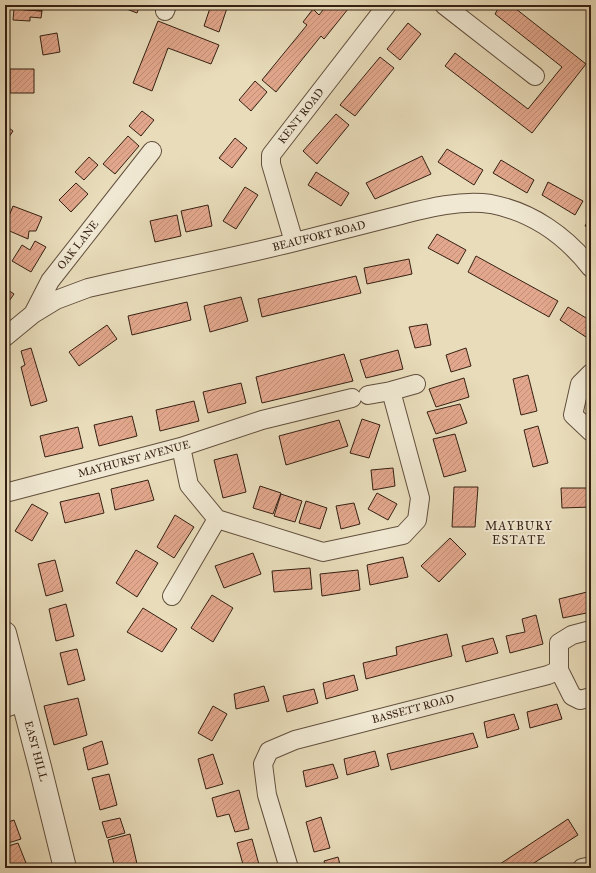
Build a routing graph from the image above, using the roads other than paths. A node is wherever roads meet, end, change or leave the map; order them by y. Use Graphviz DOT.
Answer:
graph roads {
  1 [pos="387,5"];
  2 [pos="444,5"];
  3 [pos="535,76"];
  4 [pos="152,151"];
  5 [pos="294,242"];
  6 [pos="591,268"];
  7 [pos="33,314"];
  8 [pos="5,337"];
  9 [pos="591,373"];
  10 [pos="416,384"];
  11 [pos="392,391"];
  12 [pos="591,432"];
  13 [pos="181,447"];
  14 [pos="5,493"];
  15 [pos="217,519"];
  16 [pos="172,596"];
  17 [pos="591,630"];
  18 [pos="5,633"];
  19 [pos="559,670"];
  20 [pos="591,697"];
  21 [pos="14,705"];
  22 [pos="591,866"];
  23 [pos="65,868"];
  24 [pos="289,868"];
  25 [pos="582,868"];
  1 -- 5 [label="street, KENT ROAD"];
  2 -- 3 [label="street"];
  4 -- 7 [label="street, OAK LANE"];
  5 -- 6 [label="street, BEAUFORT ROAD"];
  5 -- 7 [label="street, BEAUFORT ROAD"];
  7 -- 8 [label="street, OAK LANE"];
  9 -- 12 [label="street"];
  10 -- 11 [label="street, MAYHURST AVENUE"];
  11 -- 13 [label="street, MAYHURST AVENUE"];
  11 -- 15 [label="street"];
  13 -- 14 [label="street, MAYHURST AVENUE"];
  13 -- 15 [label="street"];
  15 -- 16 [label="street"];
  17 -- 19 [label="street"];
  18 -- 21 [label="street, EAST HILL"];
  19 -- 20 [label="street"];
  19 -- 24 [label="street, BASSETT ROAD"];
  21 -- 23 [label="street, EAST HILL"];
  22 -- 25 [label="street"];
}
